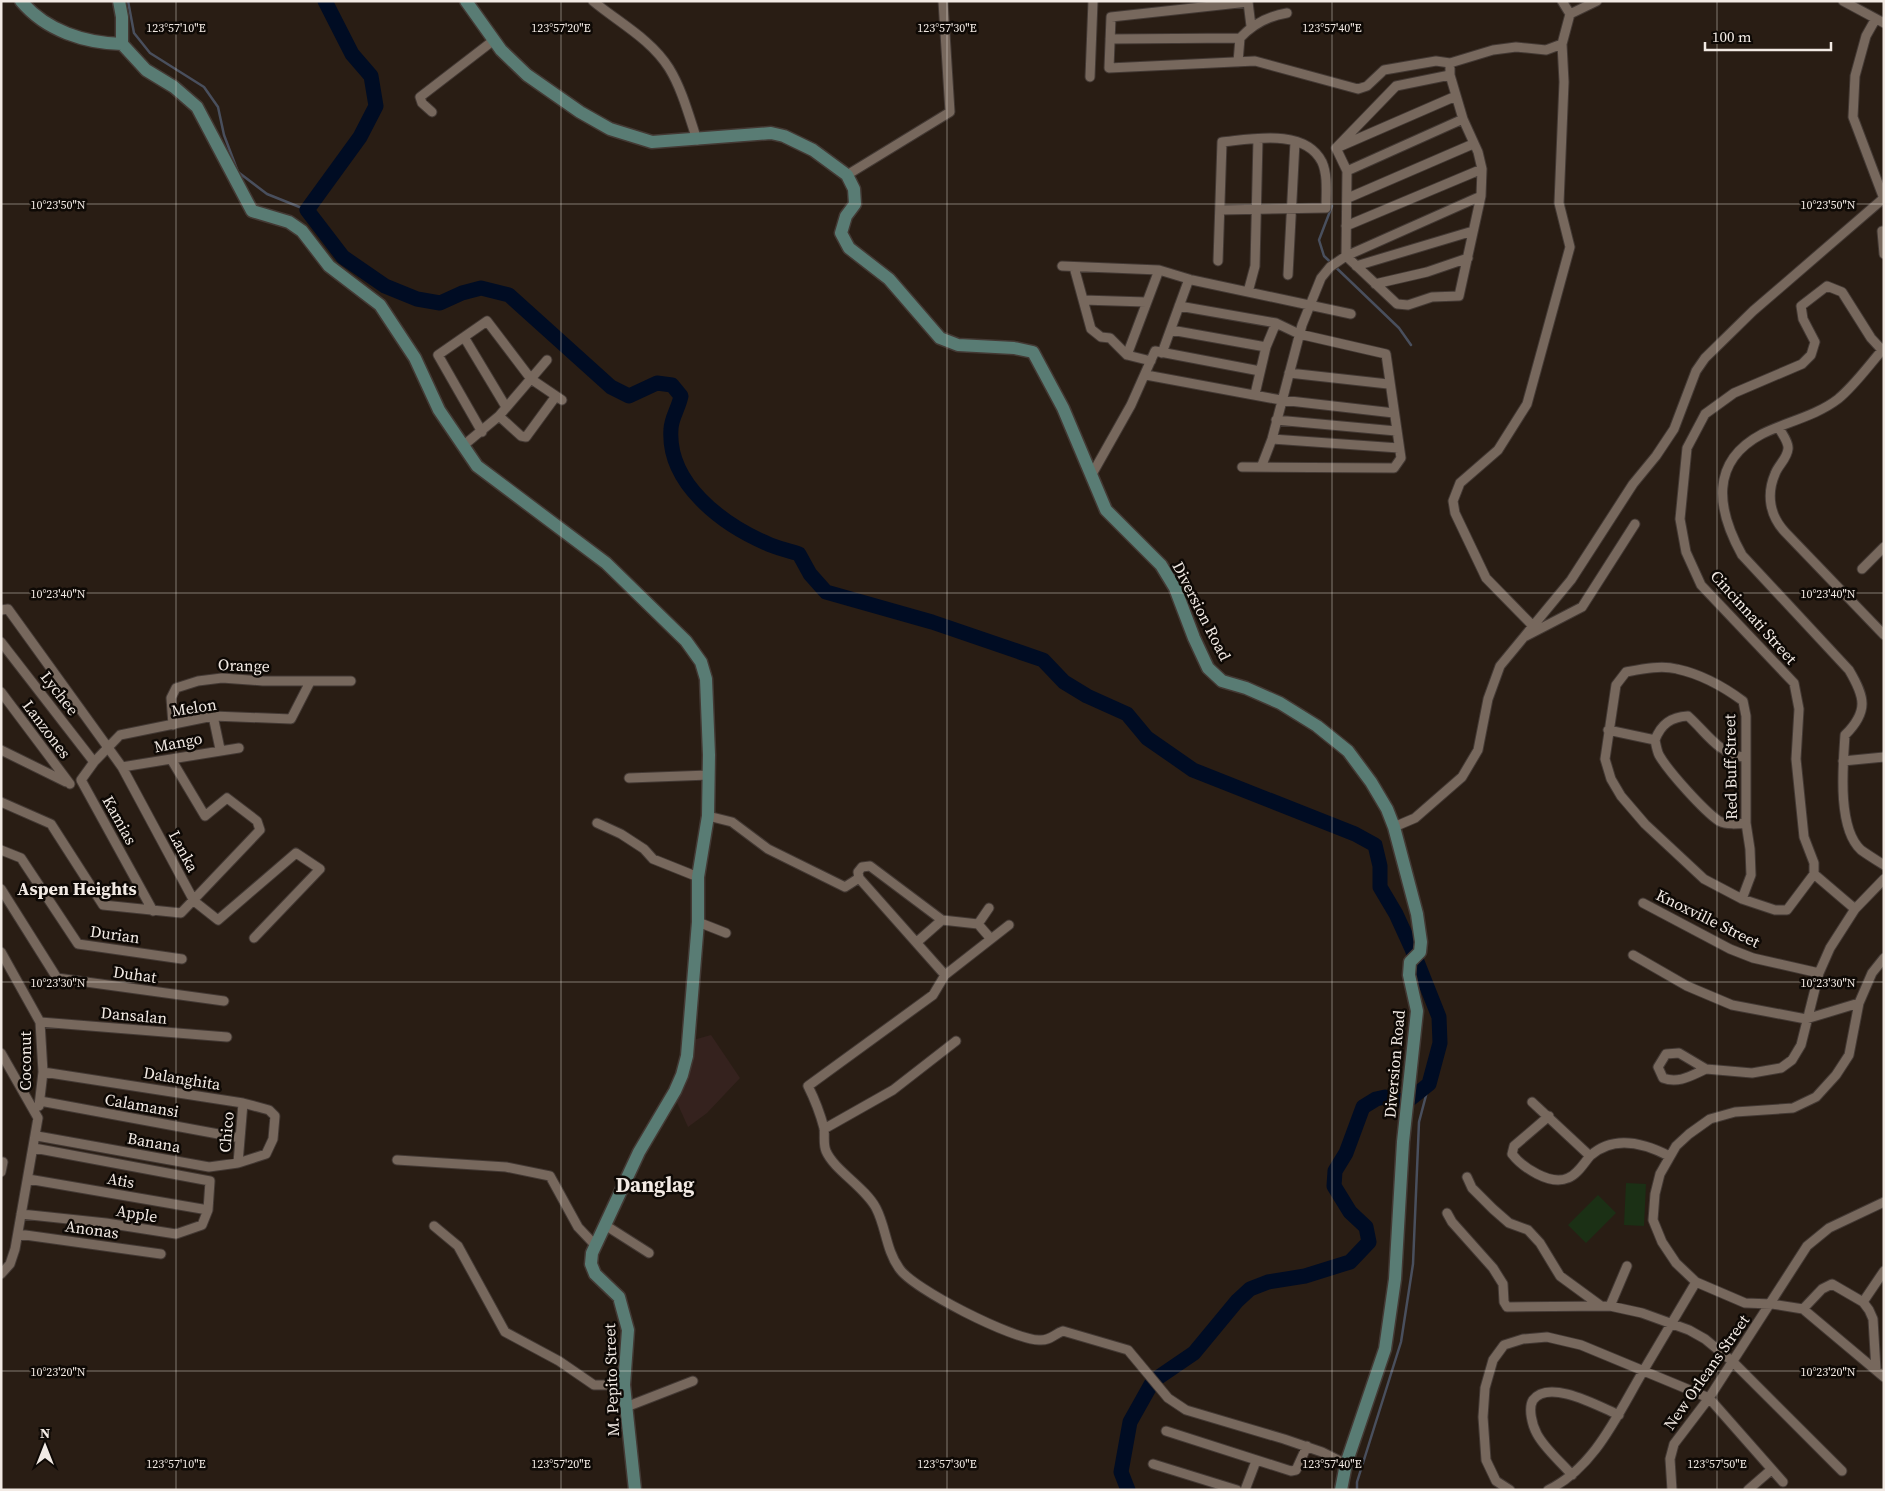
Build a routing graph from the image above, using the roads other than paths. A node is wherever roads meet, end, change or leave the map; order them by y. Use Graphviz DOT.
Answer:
graph roads {
  1 [pos="21,1"];
  2 [pos="466,1"];
  3 [pos="593,1"];
  4 [pos="943,1"];
  5 [pos="1093,1"];
  6 [pos="1562,1"];
  7 [pos="1597,1"];
  8 [pos="1843,1"];
  9 [pos="119,2"];
  10 [pos="1287,13"];
  11 [pos="1570,14"];
  12 [pos="1880,22"];
  13 [pos="1251,26"];
  14 [pos="1240,38"];
  15 [pos="494,40"];
  16 [pos="1110,41"];
  17 [pos="122,44"];
  18 [pos="1092,44"];
  19 [pos="1562,44"];
  20 [pos="1238,62"];
  21 [pos="1450,63"];
  22 [pos="1450,75"];
  23 [pos="1090,77"];
  24 [pos="1456,96"];
  25 [pos="432,112"];
  26 [pos="1463,119"];
  27 [pos="1258,139"];
  28 [pos="697,140"];
  29 [pos="1295,142"];
  30 [pos="1473,144"];
  31 [pos="1336,148"];
  32 [pos="1482,169"];
  33 [pos="1347,171"];
  34 [pos="847,175"];
  35 [pos="1481,196"];
  36 [pos="1348,198"];
  37 [pos="1884,198"];
  38 [pos="1292,209"];
  39 [pos="1220,210"];
  40 [pos="1256,210"];
  41 [pos="1346,226"];
  42 [pos="1473,230"];
  43 [pos="1882,231"];
  44 [pos="1884,254"];
  45 [pos="1346,256"];
  46 [pos="1468,258"];
  47 [pos="1218,261"];
  48 [pos="1062,266"];
  49 [pos="1356,266"];
  50 [pos="1074,267"];
  51 [pos="1159,270"];
  52 [pos="1288,275"];
  53 [pos="1189,279"];
  54 [pos="1375,284"];
  55 [pos="1248,292"];
  56 [pos="1083,300"];
  57 [pos="1146,302"];
  58 [pos="1179,306"];
  59 [pos="1310,306"];
  60 [pos="1352,314"];
  61 [pos="1276,323"];
  62 [pos="1171,330"];
  63 [pos="1299,334"];
  64 [pos="464,337"];
  65 [pos="1266,348"];
  66 [pos="1883,349"];
  67 [pos="1162,353"];
  68 [pos="1127,355"];
  69 [pos="547,360"];
  70 [pos="1151,362"];
  71 [pos="1260,371"];
  72 [pos="1289,373"];
  73 [pos="1146,375"];
  74 [pos="531,379"];
  75 [pos="1388,384"];
  76 [pos="1254,394"];
  77 [pos="1281,400"];
  78 [pos="506,407"];
  79 [pos="1394,413"];
  80 [pos="499,416"];
  81 [pos="1276,420"];
  82 [pos="1779,428"];
  83 [pos="482,432"];
  84 [pos="1396,432"];
  85 [pos="1272,439"];
  86 [pos="464,446"];
  87 [pos="1399,448"];
  88 [pos="1262,465"];
  89 [pos="1242,467"];
  90 [pos="1091,476"];
  91 [pos="1635,524"];
  92 [pos="1884,547"];
  93 [pos="1862,569"];
  94 [pos="1,610"];
  95 [pos="1532,625"];
  96 [pos="1884,635"];
  97 [pos="1522,638"];
  98 [pos="1,642"];
  99 [pos="350,681"];
  100 [pos="310,682"];
  101 [pos="1,692"];
  102 [pos="212,716"];
  103 [pos="173,725"];
  104 [pos="1608,730"];
  105 [pos="1655,740"];
  106 [pos="239,748"];
  107 [pos="108,749"];
  108 [pos="220,749"];
  109 [pos="1,750"];
  110 [pos="1884,757"];
  111 [pos="1746,758"];
  112 [pos="171,759"];
  113 [pos="1843,761"];
  114 [pos="94,762"];
  115 [pos="122,767"];
  116 [pos="708,775"];
  117 [pos="628,778"];
  118 [pos="81,780"];
  119 [pos="70,784"];
  120 [pos="1,802"];
  121 [pos="708,816"];
  122 [pos="1746,823"];
  123 [pos="598,824"];
  124 [pos="1394,827"];
  125 [pos="1,850"];
  126 [pos="1884,865"];
  127 [pos="1814,874"];
  128 [pos="698,877"];
  129 [pos="859,878"];
  130 [pos="1884,879"];
  131 [pos="1,889"];
  132 [pos="1742,899"];
  133 [pos="194,901"];
  134 [pos="1643,903"];
  135 [pos="989,908"];
  136 [pos="1855,910"];
  137 [pos="153,911"];
  138 [pos="942,920"];
  139 [pos="698,922"];
  140 [pos="978,924"];
  141 [pos="1009,926"];
  142 [pos="726,933"];
  143 [pos="254,938"];
  144 [pos="991,939"];
  145 [pos="917,942"];
  146 [pos="1,952"];
  147 [pos="1633,955"];
  148 [pos="1884,958"];
  149 [pos="182,959"];
  150 [pos="1819,973"];
  151 [pos="945,975"];
  152 [pos="224,1001"];
  153 [pos="1859,1003"];
  154 [pos="1806,1019"];
  155 [pos="40,1022"];
  156 [pos="227,1037"];
  157 [pos="956,1041"];
  158 [pos="1,1053"];
  159 [pos="1706,1069"];
  160 [pos="42,1072"];
  161 [pos="40,1101"];
  162 [pos="1532,1102"];
  163 [pos="244,1103"];
  164 [pos="1549,1116"];
  165 [pos="38,1118"];
  166 [pos="824,1128"];
  167 [pos="37,1136"];
  168 [pos="240,1138"];
  169 [pos="34,1148"];
  170 [pos="266,1154"];
  171 [pos="1590,1156"];
  172 [pos="1669,1156"];
  173 [pos="397,1160"];
  174 [pos="3,1162"];
  175 [pos="238,1163"];
  176 [pos="1,1172"];
  177 [pos="1467,1177"];
  178 [pos="28,1179"];
  179 [pos="1884,1202"];
  180 [pos="208,1210"];
  181 [pos="1447,1212"];
  182 [pos="22,1214"];
  183 [pos="434,1226"];
  184 [pos="18,1234"];
  185 [pos="600,1235"];
  186 [pos="649,1253"];
  187 [pos="161,1254"];
  188 [pos="1627,1266"];
  189 [pos="1884,1271"];
  190 [pos="1,1274"];
  191 [pos="1696,1282"];
  192 [pos="1863,1302"];
  193 [pos="1772,1304"];
  194 [pos="1605,1306"];
  195 [pos="1803,1309"];
  196 [pos="1672,1323"];
  197 [pos="1733,1362"];
  198 [pos="1644,1370"];
  199 [pos="1876,1370"];
  200 [pos="1884,1377"];
  201 [pos="692,1381"];
  202 [pos="624,1385"];
  203 [pos="1709,1398"];
  204 [pos="626,1407"];
  205 [pos="1619,1415"];
  206 [pos="1166,1431"];
  207 [pos="1307,1446"];
  208 [pos="1256,1461"];
  209 [pos="1153,1464"];
  210 [pos="1346,1464"];
  211 [pos="1771,1470"];
  212 [pos="1842,1471"];
  213 [pos="1572,1475"];
  214 [pos="1670,1476"];
  215 [pos="1783,1482"];
  216 [pos="635,1490"];
  217 [pos="1237,1490"];
  218 [pos="1245,1490"];
  219 [pos="1342,1490"];
  220 [pos="1510,1490"];
  221 [pos="1548,1490"];
  222 [pos="1672,1490"];
  223 [pos="1679,1490"];
  224 [pos="1748,1490"];
  1 -- 17 [label="street"];
  2 -- 15 [label="street"];
  3 -- 28 [label="street"];
  4 -- 34 [label="street"];
  5 -- 18 [label="street"];
  6 -- 11 [label="street"];
  7 -- 11 [label="street"];
  8 -- 12 [label="street"];
  9 -- 17 [label="street"];
  10 -- 13 [label="street"];
  11 -- 19 [label="street"];
  12 -- 37 [label="street"];
  13 -- 14 [label="street"];
  13 -- 16 [label="street"];
  14 -- 16 [label="street"];
  14 -- 20 [label="street"];
  15 -- 25 [label="street"];
  15 -- 28 [label="street"];
  16 -- 18 [label="street"];
  16 -- 20 [label="street"];
  17 -- 86 [label="street, M. Pepito Street"];
  18 -- 23 [label="street"];
  19 -- 21 [label="street"];
  19 -- 95 [label="street"];
  20 -- 21 [label="street"];
  21 -- 22 [label="street"];
  22 -- 24 [label="street"];
  22 -- 31 [label="street"];
  24 -- 26 [label="street"];
  24 -- 31 [label="street"];
  26 -- 30 [label="street"];
  26 -- 33 [label="street"];
  27 -- 29 [label="street"];
  27 -- 39 [label="street"];
  27 -- 40 [label="street"];
  28 -- 34 [label="street"];
  29 -- 38 [label="street"];
  29 -- 38 [label="street"];
  30 -- 32 [label="street"];
  30 -- 36 [label="street"];
  31 -- 33 [label="street"];
  32 -- 35 [label="street"];
  32 -- 41 [label="street"];
  33 -- 36 [label="street"];
  34 -- 90 [label="street, Diversion Road"];
  35 -- 42 [label="street"];
  35 -- 45 [label="street"];
  36 -- 41 [label="street"];
  37 -- 95 [label="street"];
  38 -- 40 [label="street"];
  38 -- 52 [label="street"];
  39 -- 40 [label="street"];
  39 -- 47 [label="street"];
  40 -- 55 [label="street"];
  41 -- 45 [label="street"];
  42 -- 46 [label="street"];
  42 -- 49 [label="street"];
  43 -- 44 [label="street"];
  45 -- 49 [label="street"];
  45 -- 59 [label="street"];
  46 -- 54 [label="street"];
  46 -- 54 [label="street"];
  48 -- 50 [label="street"];
  49 -- 54 [label="street"];
  50 -- 51 [label="street"];
  50 -- 56 [label="street"];
  51 -- 53 [label="street"];
  51 -- 57 [label="street"];
  53 -- 55 [label="street"];
  53 -- 58 [label="street"];
  55 -- 59 [label="street"];
  56 -- 57 [label="street"];
  56 -- 68 [label="street"];
  57 -- 68 [label="street"];
  58 -- 61 [label="street"];
  58 -- 62 [label="street"];
  59 -- 60 [label="street"];
  59 -- 63 [label="street"];
  61 -- 63 [label="street"];
  61 -- 65 [label="street"];
  62 -- 65 [label="street"];
  62 -- 67 [label="street"];
  63 -- 72 [label="street"];
  63 -- 75 [label="street"];
  64 -- 74 [label="street"];
  64 -- 78 [label="street"];
  64 -- 83 [label="street"];
  65 -- 71 [label="street"];
  66 -- 82 [label="street"];
  66 -- 127 [label="street, Cincinnati Street"];
  67 -- 70 [label="street"];
  67 -- 71 [label="street"];
  68 -- 70 [label="street"];
  69 -- 74 [label="street"];
  70 -- 73 [label="street"];
  71 -- 76 [label="street"];
  72 -- 75 [label="street"];
  72 -- 77 [label="street"];
  73 -- 76 [label="street"];
  73 -- 90 [label="street"];
  74 -- 78 [label="street"];
  74 -- 80 [label="street"];
  75 -- 79 [label="street"];
  76 -- 77 [label="street"];
  77 -- 79 [label="street"];
  77 -- 81 [label="street"];
  78 -- 80 [label="street"];
  79 -- 84 [label="street"];
  80 -- 83 [label="street"];
  81 -- 84 [label="street"];
  81 -- 85 [label="street"];
  82 -- 96 [label="street"];
  82 -- 113 [label="street"];
  83 -- 86 [label="street"];
  84 -- 87 [label="street"];
  85 -- 87 [label="street"];
  85 -- 88 [label="street"];
  86 -- 116 [label="street, M. Pepito Street"];
  87 -- 88 [label="street"];
  88 -- 89 [label="street"];
  90 -- 124 [label="street, Diversion Road"];
  91 -- 97 [label="street"];
  92 -- 93 [label="street"];
  94 -- 107 [label="street, Lanka"];
  95 -- 97 [label="street"];
  97 -- 124 [label="street"];
  98 -- 114 [label="street, Lychee"];
  99 -- 100 [label="street, Orange"];
  100 -- 102 [label="street, Melon"];
  100 -- 103 [label="street, Orange"];
  101 -- 119 [label="street, Lanzones"];
  102 -- 103 [label="street, Melon"];
  102 -- 108 [label="street"];
  103 -- 107 [label="street, Melon"];
  104 -- 105 [label="street"];
  104 -- 111 [label="street, Red Buff Street"];
  104 -- 132 [label="street"];
  105 -- 111 [label="street"];
  105 -- 122 [label="street"];
  106 -- 108 [label="street, Mango"];
  107 -- 114 [label="street"];
  107 -- 115 [label="street, Lanka"];
  108 -- 112 [label="street, Mango"];
  109 -- 119 [label="street"];
  110 -- 113 [label="street"];
  111 -- 122 [label="street, Red Buff Street"];
  112 -- 115 [label="street, Mango"];
  112 -- 133 [label="street"];
  113 -- 126 [label="street"];
  114 -- 118 [label="street"];
  115 -- 133 [label="street, Lanka"];
  116 -- 117 [label="street"];
  116 -- 121 [label="street, M. Pepito Street"];
  118 -- 119 [label="street"];
  118 -- 137 [label="street, Kamias"];
  120 -- 137 [label="street"];
  121 -- 128 [label="street, M. Pepito Street"];
  121 -- 129 [label="street"];
  122 -- 132 [label="street, Red Buff Street"];
  123 -- 128 [label="street"];
  124 -- 210 [label="street, Diversion Road"];
  125 -- 149 [label="street, Durian"];
  127 -- 132 [label="street"];
  127 -- 136 [label="street"];
  128 -- 139 [label="street, M. Pepito Street"];
  129 -- 138 [label="street"];
  129 -- 145 [label="street"];
  130 -- 136 [label="street"];
  131 -- 152 [label="street, Duhat"];
  133 -- 137 [label="street"];
  133 -- 143 [label="street, Lanka"];
  134 -- 150 [label="street, Knoxville Street"];
  135 -- 140 [label="street"];
  136 -- 150 [label="street"];
  138 -- 140 [label="street"];
  138 -- 145 [label="street"];
  139 -- 142 [label="street"];
  139 -- 185 [label="street, M. Pepito Street"];
  140 -- 144 [label="street"];
  141 -- 144 [label="street"];
  144 -- 151 [label="street"];
  145 -- 151 [label="street"];
  146 -- 155 [label="street, Coconut"];
  147 -- 154 [label="street"];
  148 -- 153 [label="street, New Orleans Street"];
  150 -- 154 [label="street"];
  151 -- 166 [label="street"];
  153 -- 154 [label="street"];
  153 -- 172 [label="street, New Orleans Street"];
  154 -- 159 [label="street"];
  155 -- 156 [label="street, Dansalan"];
  155 -- 160 [label="street, Coconut"];
  157 -- 166 [label="street"];
  158 -- 165 [label="street"];
  159 -- 159 [label="street"];
  160 -- 161 [label="street, Coconut"];
  160 -- 163 [label="street, Dalanghita"];
  161 -- 165 [label="street, Coconut"];
  161 -- 168 [label="street, Calamansi"];
  162 -- 164 [label="street"];
  163 -- 168 [label="street, Chico"];
  163 -- 170 [label="street, Dalanghita"];
  164 -- 171 [label="street"];
  164 -- 171 [label="street"];
  165 -- 167 [label="street, Coconut"];
  166 -- 207 [label="street"];
  167 -- 169 [label="street, Coconut"];
  167 -- 175 [label="street, Banana"];
  168 -- 175 [label="street, Chico"];
  169 -- 178 [label="street, Coconut"];
  169 -- 180 [label="street"];
  170 -- 175 [label="street, Banana"];
  171 -- 172 [label="street"];
  172 -- 191 [label="street, New Orleans Street"];
  173 -- 185 [label="street"];
  174 -- 176 [label="street"];
  177 -- 194 [label="street"];
  178 -- 180 [label="street, Atis"];
  178 -- 182 [label="street, Coconut"];
  179 -- 193 [label="street, New Orleans Street"];
  180 -- 182 [label="street, Apple"];
  181 -- 194 [label="street"];
  182 -- 184 [label="street, Coconut"];
  183 -- 202 [label="street"];
  184 -- 187 [label="street, Anonas"];
  184 -- 190 [label="street, Coconut"];
  185 -- 186 [label="street"];
  185 -- 202 [label="street, M. Pepito Street"];
  188 -- 194 [label="street"];
  189 -- 192 [label="street"];
  191 -- 193 [label="street, New Orleans Street"];
  191 -- 196 [label="street"];
  192 -- 195 [label="street"];
  192 -- 199 [label="street"];
  193 -- 195 [label="street, New Orleans Street"];
  193 -- 197 [label="street, New Orleans Street"];
  194 -- 196 [label="street"];
  195 -- 199 [label="street"];
  196 -- 197 [label="street"];
  196 -- 198 [label="street"];
  197 -- 203 [label="street, New Orleans Street"];
  197 -- 212 [label="street"];
  198 -- 203 [label="street"];
  198 -- 205 [label="street"];
  198 -- 220 [label="street"];
  199 -- 200 [label="street"];
  201 -- 204 [label="street"];
  202 -- 204 [label="street, M. Pepito Street"];
  203 -- 211 [label="street"];
  203 -- 214 [label="street, New Orleans Street"];
  204 -- 216 [label="street, M. Pepito Street"];
  205 -- 213 [label="street"];
  205 -- 213 [label="street"];
  206 -- 208 [label="street"];
  207 -- 208 [label="street"];
  207 -- 210 [label="street"];
  208 -- 218 [label="street"];
  209 -- 217 [label="street"];
  210 -- 219 [label="street, Diversion Road"];
  211 -- 215 [label="street"];
  211 -- 224 [label="street"];
  213 -- 221 [label="street"];
  214 -- 222 [label="street, New Orleans Street"];
  214 -- 223 [label="street"];
}
